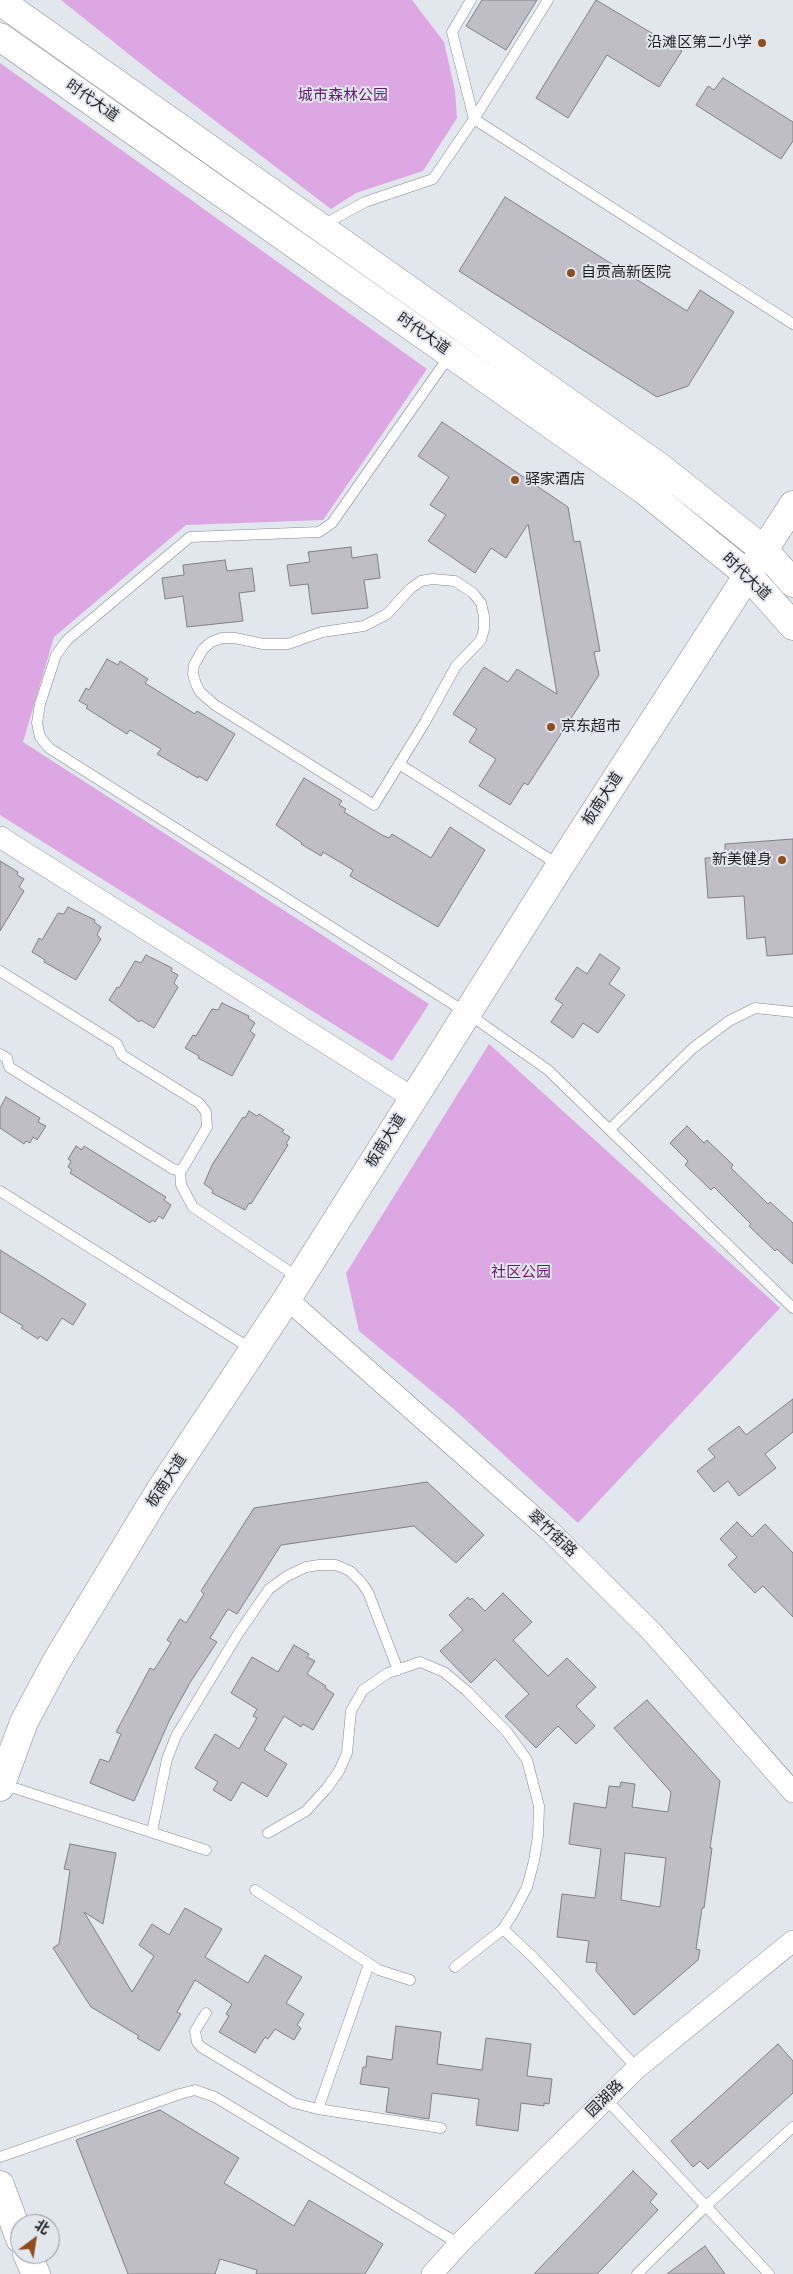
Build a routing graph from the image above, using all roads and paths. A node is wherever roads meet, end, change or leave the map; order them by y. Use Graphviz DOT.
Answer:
graph roads {
  1 [pos="471,0"];
  2 [pos="548,0"];
  3 [pos="0,1"];
  4 [pos="0,37"];
  5 [pos="474,119"];
  6 [pos="320,227"];
  7 [pos="793,324"];
  8 [pos="451,354"];
  9 [pos="793,505"];
  10 [pos="764,550"];
  11 [pos="748,574"];
  12 [pos="793,583"];
  13 [pos="793,626"];
  14 [pos="399,764"];
  15 [pos="0,837"];
  16 [pos="560,866"];
  17 [pos="0,971"];
  18 [pos="793,1012"];
  19 [pos="467,1013"];
  20 [pos="0,1054"];
  21 [pos="413,1098"];
  22 [pos="610,1129"];
  23 [pos="180,1170"];
  24 [pos="0,1191"];
  25 [pos="294,1289"];
  26 [pos="793,1308"];
  27 [pos="253,1350"];
  28 [pos="398,1670"];
  29 [pos="0,1785"];
  30 [pos="793,1792"];
  31 [pos="152,1832"];
  32 [pos="268,1833"];
  33 [pos="206,1850"];
  34 [pos="255,1890"];
  35 [pos="503,1929"];
  36 [pos="793,1941"];
  37 [pos="370,1964"];
  38 [pos="455,1967"];
  39 [pos="410,1980"];
  40 [pos="206,2013"];
  41 [pos="637,2068"];
  42 [pos="606,2099"];
  43 [pos="318,2109"];
  44 [pos="793,2126"];
  45 [pos="441,2128"];
  46 [pos="0,2157"];
  47 [pos="0,2185"];
  48 [pos="705,2206"];
  49 [pos="11,2214"];
  50 [pos="459,2244"];
  51 [pos="432,2274"];
  52 [pos="637,2274"];
  53 [pos="769,2274"];
  1 -- 5 [label="lane"];
  2 -- 5 [label="lane"];
  3 -- 6 [label="main road, 时代大道"];
  4 -- 8 [label="main road, 时代大道"];
  5 -- 6 [label="lane"];
  5 -- 7 [label="lane"];
  6 -- 10 [label="main road, 时代大道"];
  8 -- 11 [label="main road, 时代大道"];
  8 -- 19 [label="lane"];
  9 -- 10 [label="main road, 板南大道"];
  10 -- 11 [label="main road, 板南大道"];
  10 -- 12 [label="main road, 时代大道"];
  11 -- 13 [label="main road, 时代大道"];
  11 -- 16 [label="main road, 板南大道"];
  14 -- 14 [label="lane"];
  14 -- 16 [label="lane"];
  15 -- 21 [label="street"];
  16 -- 19 [label="main road, 板南大道"];
  17 -- 23 [label="lane"];
  18 -- 22 [label="lane"];
  19 -- 21 [label="main road, 板南大道"];
  19 -- 22 [label="lane"];
  20 -- 23 [label="lane"];
  21 -- 25 [label="main road, 板南大道"];
  22 -- 26 [label="lane"];
  23 -- 25 [label="lane"];
  24 -- 27 [label="lane"];
  25 -- 27 [label="main road, 板南大道"];
  25 -- 30 [label="street, 翠竹街路"];
  27 -- 29 [label="main road, 板南大道"];
  28 -- 31 [label="lane"];
  28 -- 32 [label="lane"];
  28 -- 35 [label="lane"];
  29 -- 31 [label="lane"];
  31 -- 33 [label="lane"];
  34 -- 37 [label="lane"];
  35 -- 38 [label="lane"];
  35 -- 41 [label="lane"];
  36 -- 41 [label="street, 园湖路"];
  37 -- 39 [label="lane"];
  37 -- 43 [label="lane"];
  40 -- 43 [label="lane"];
  41 -- 42 [label="street, 园湖路"];
  42 -- 48 [label="lane"];
  42 -- 50 [label="street, 园湖路"];
  43 -- 45 [label="lane"];
  44 -- 48 [label="lane"];
  46 -- 50 [label="lane"];
  47 -- 49 [label="main road"];
  48 -- 52 [label="lane"];
  48 -- 53 [label="lane"];
  50 -- 51 [label="street, 园湖路"];
}
